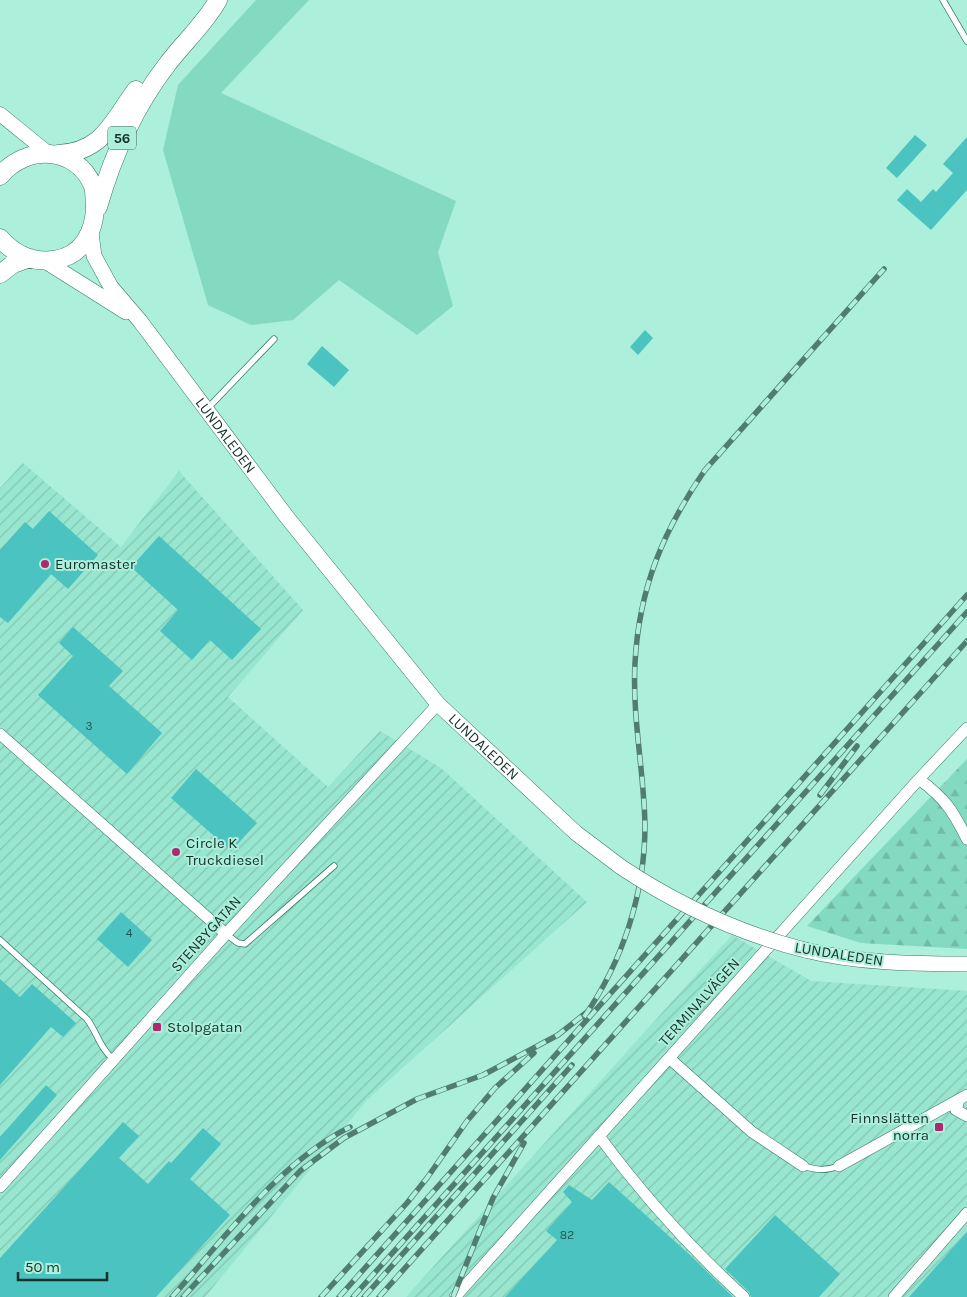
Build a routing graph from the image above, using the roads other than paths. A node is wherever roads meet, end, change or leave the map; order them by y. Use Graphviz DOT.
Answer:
graph roads {
  1 [pos="212,0"];
  2 [pos="218,0"];
  3 [pos="943,0"];
  4 [pos="967,41"];
  5 [pos="0,114"];
  6 [pos="53,153"];
  7 [pos="0,176"];
  8 [pos="93,225"];
  9 [pos="0,238"];
  10 [pos="37,260"];
  11 [pos="0,274"];
  12 [pos="140,321"];
  13 [pos="274,339"];
  14 [pos="207,409"];
  15 [pos="438,704"];
  16 [pos="967,728"];
  17 [pos="0,734"];
  18 [pos="919,779"];
  19 [pos="967,839"];
  20 [pos="334,866"];
  21 [pos="226,934"];
  22 [pos="0,940"];
  23 [pos="967,964"];
  24 [pos="669,1058"];
  25 [pos="114,1060"];
  26 [pos="963,1098"];
  27 [pos="967,1116"];
  28 [pos="599,1136"];
  29 [pos="803,1166"];
  30 [pos="839,1166"];
  31 [pos="0,1187"];
  32 [pos="967,1213"];
  33 [pos="455,1297"];
  34 [pos="744,1297"];
  35 [pos="894,1297"];
  1 -- 6 [label="highway, 56"];
  2 -- 8 [label="highway, 56"];
  3 -- 4 [label="lane"];
  5 -- 6 [label="street"];
  6 -- 7 [label="highway, 56"];
  6 -- 8 [label="highway"];
  8 -- 10 [label="highway, 56"];
  8 -- 12 [label="main road, LUNDALEDEN"];
  9 -- 10 [label="highway"];
  10 -- 11 [label="highway, 56"];
  10 -- 12 [label="main road, LUNDALEDEN"];
  12 -- 14 [label="main road, LUNDALEDEN"];
  13 -- 14 [label="lane"];
  14 -- 15 [label="main road, LUNDALEDEN"];
  15 -- 21 [label="street, STENBYGATAN"];
  15 -- 23 [label="main road, LUNDALEDEN, bridge"];
  16 -- 18 [label="street, TERMINALVÄGEN"];
  17 -- 21 [label="street"];
  18 -- 19 [label="street"];
  18 -- 24 [label="street, TERMINALVÄGEN"];
  20 -- 21 [label="lane"];
  21 -- 25 [label="street, STENBYGATAN"];
  22 -- 25 [label="lane"];
  24 -- 28 [label="street, TERMINALVÄGEN"];
  24 -- 29 [label="street"];
  25 -- 31 [label="street, STENBYGATAN"];
  26 -- 27 [label="street"];
  26 -- 30 [label="street"];
  28 -- 33 [label="street, TERMINALVÄGEN"];
  28 -- 34 [label="street"];
  29 -- 30 [label="lane"];
  32 -- 35 [label="street"];
}
